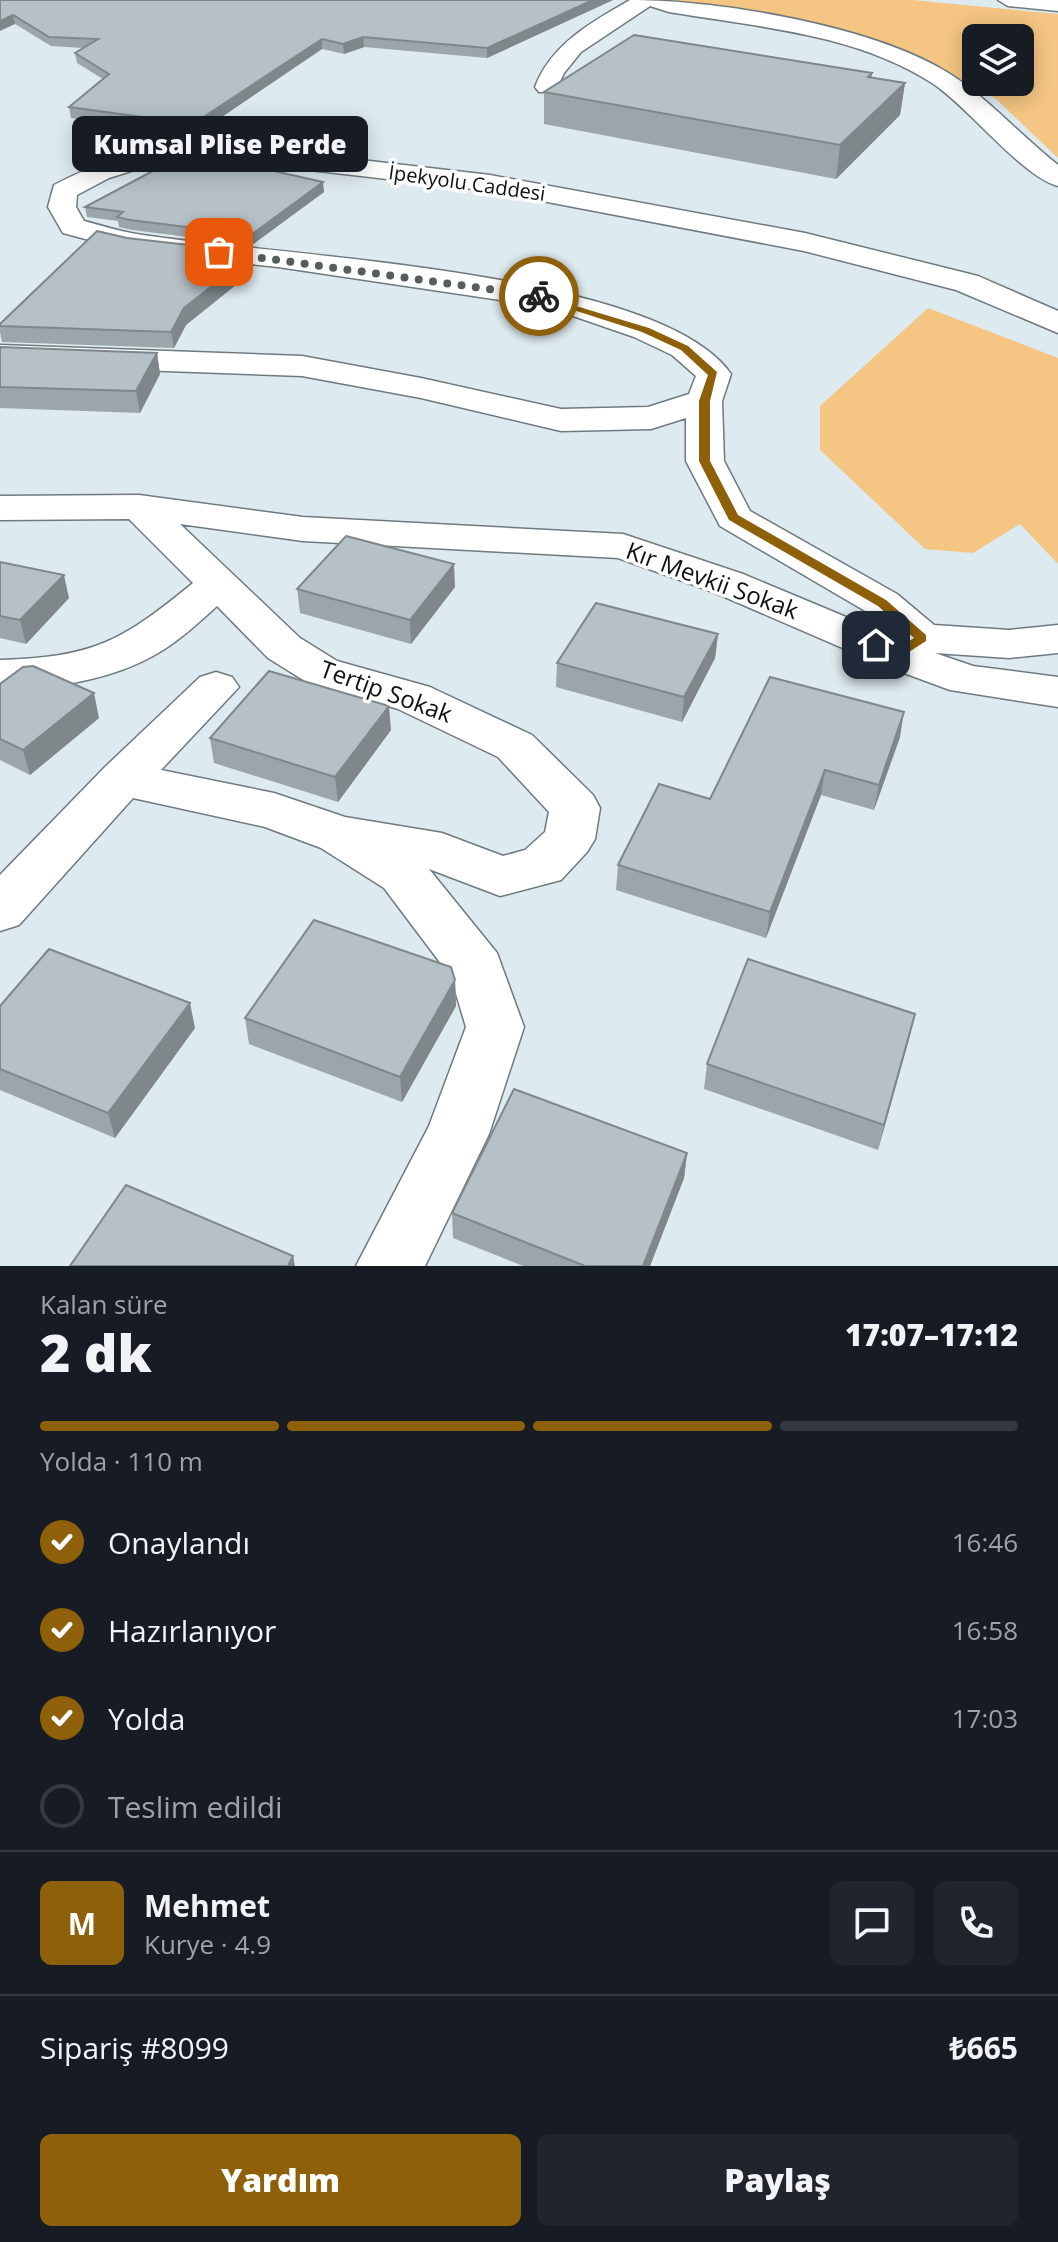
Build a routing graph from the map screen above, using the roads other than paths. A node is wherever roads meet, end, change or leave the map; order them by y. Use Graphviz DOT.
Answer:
graph roads {
  1 [pos="645,0"];
  2 [pos="653,0"];
  3 [pos="1008,0"];
  4 [pos="1058,5"];
  5 [pos="547,87"];
  6 [pos="1058,178"];
  7 [pos="1058,323"];
  8 [pos="0,355"];
  9 [pos="704,401"];
  10 [pos="139,507"];
  11 [pos="0,508"];
  12 [pos="219,583"];
  13 [pos="1058,639"];
  14 [pos="910,646"];
  15 [pos="0,675"];
  16 [pos="216,687"];
  17 [pos="1058,692"];
  18 [pos="122,779"];
  19 [pos="339,835"];
  20 [pos="0,910"];
  21 [pos="390,1266"];
  1 -- 5 [label="street"];
  2 -- 6 [label="street"];
  3 -- 4 [label="street"];
  7 -- 9 [label="street, İpekyolu Caddesi"];
  8 -- 9 [label="street"];
  9 -- 14 [label="street, Kır Mevkii Sokak"];
  10 -- 11 [label="street, Kır Mevkii Sokak"];
  10 -- 12 [label="street, Tertip Sokak"];
  10 -- 14 [label="street, Kır Mevkii Sokak"];
  12 -- 15 [label="street"];
  12 -- 19 [label="street, Tertip Sokak"];
  13 -- 14 [label="street"];
  14 -- 17 [label="street"];
  16 -- 18 [label="street"];
  18 -- 19 [label="street, Tertip Sokak"];
  18 -- 20 [label="street"];
  19 -- 21 [label="street, Tertip Sokak"];
}
